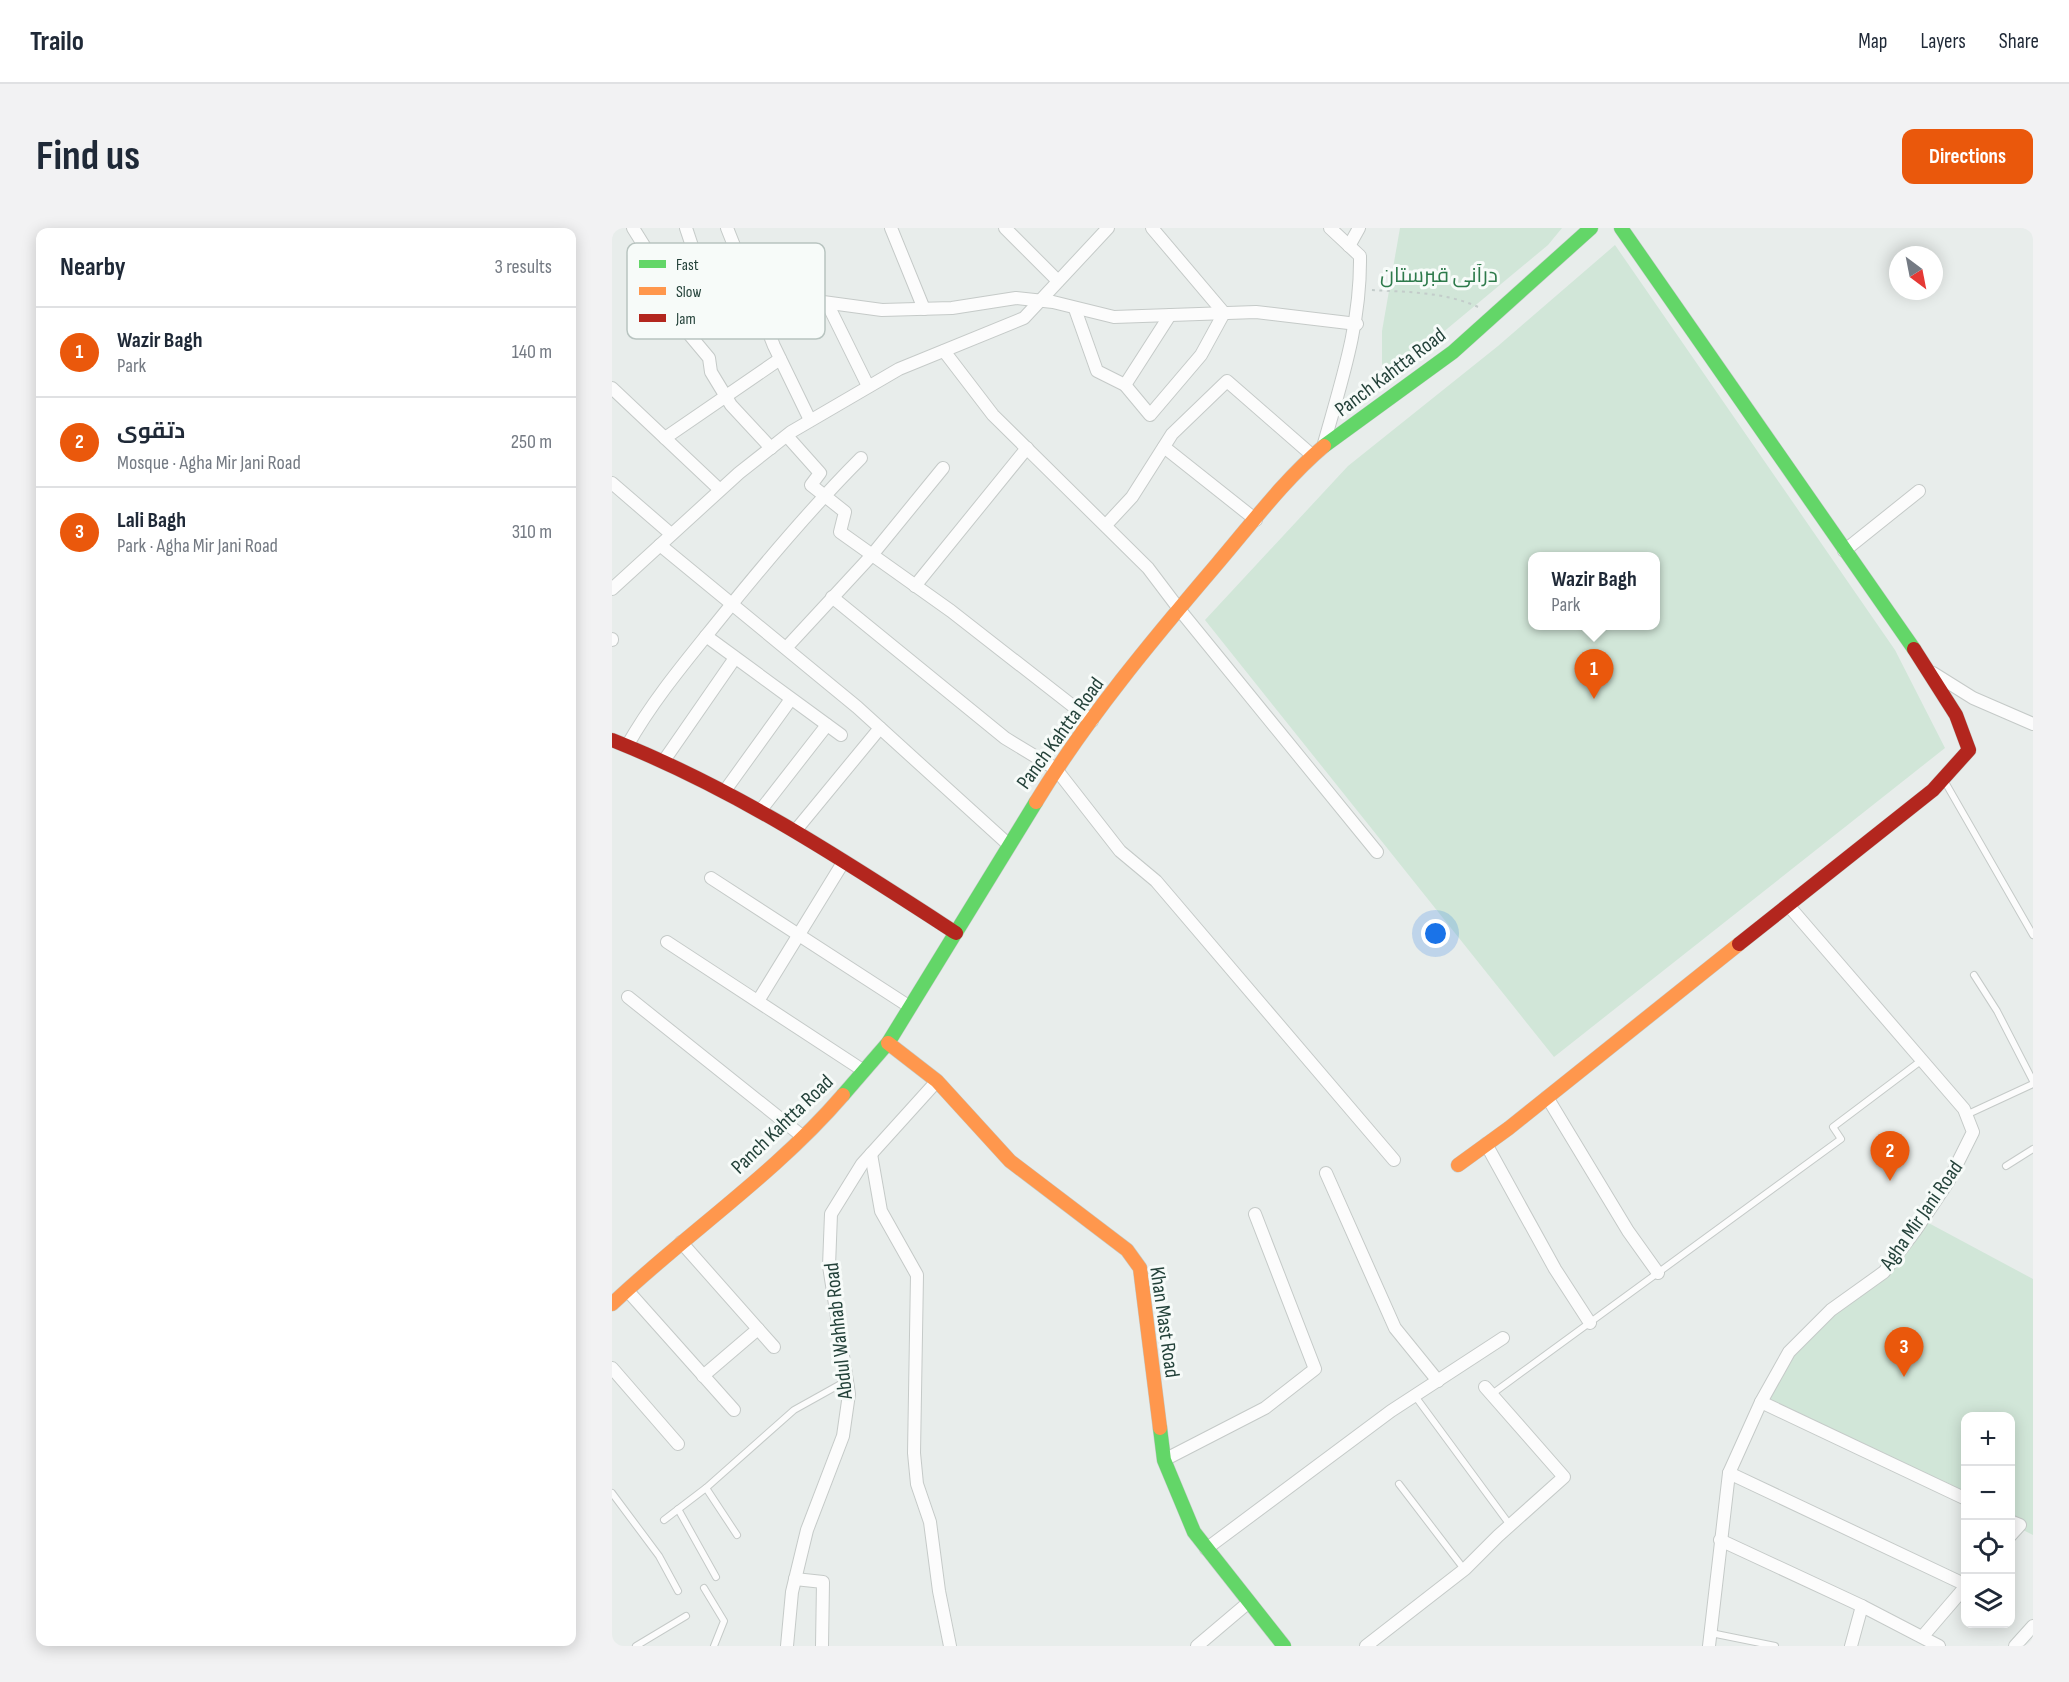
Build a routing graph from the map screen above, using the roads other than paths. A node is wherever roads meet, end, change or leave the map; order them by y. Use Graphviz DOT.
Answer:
graph roads {
  1 [pos="633,228"];
  2 [pos="686,228"];
  3 [pos="727,228"];
  4 [pos="891,228"];
  5 [pos="1005,228"];
  6 [pos="1108,228"];
  7 [pos="1152,228"];
  8 [pos="1330,228"];
  9 [pos="1359,228"];
  10 [pos="1591,228"];
  11 [pos="1622,228"];
  12 [pos="642,243"];
  13 [pos="691,243"];
  14 [pos="733,243"];
  15 [pos="1349,246"];
  16 [pos="1058,281"];
  17 [pos="1040,301"];
  18 [pos="827,303"];
  19 [pos="924,309"];
  20 [pos="1075,309"];
  21 [pos="1224,313"];
  22 [pos="1170,315"];
  23 [pos="1357,324"];
  24 [pos="693,339"];
  25 [pos="772,339"];
  26 [pos="944,351"];
  27 [pos="780,359"];
  28 [pos="1125,385"];
  29 [pos="868,386"];
  30 [pos="612,388"];
  31 [pos="726,396"];
  32 [pos="810,420"];
  33 [pos="787,436"];
  34 [pos="665,438"];
  35 [pos="1164,447"];
  36 [pos="771,448"];
  37 [pos="1027,448"];
  38 [pos="1318,452"];
  39 [pos="861,458"];
  40 [pos="944,468"];
  41 [pos="612,483"];
  42 [pos="720,490"];
  43 [pos="1919,491"];
  44 [pos="823,496"];
  45 [pos="1256,519"];
  46 [pos="1106,525"];
  47 [pos="671,534"];
  48 [pos="660,544"];
  49 [pos="1844,551"];
  50 [pos="872,555"];
  51 [pos="614,584"];
  52 [pos="915,586"];
  53 [pos="832,597"];
  54 [pos="732,604"];
  55 [pos="1179,609"];
  56 [pos="706,636"];
  57 [pos="786,648"];
  58 [pos="735,658"];
  59 [pos="1929,671"];
  60 [pos="791,699"];
  61 [pos="1092,721"];
  62 [pos="2033,724"];
  63 [pos="827,725"];
  64 [pos="880,728"];
  65 [pos="841,735"];
  66 [pos="612,740"];
  67 [pos="627,746"];
  68 [pos="663,762"];
  69 [pos="1056,769"];
  70 [pos="1944,778"];
  71 [pos="724,792"];
  72 [pos="760,811"];
  73 [pos="796,830"];
  74 [pos="1009,845"];
  75 [pos="1377,852"];
  76 [pos="844,861"];
  77 [pos="711,878"];
  78 [pos="1788,904"];
  79 [pos="956,933"];
  80 [pos="799,935"];
  81 [pos="2033,935"];
  82 [pos="667,942"];
  83 [pos="1974,975"];
  84 [pos="628,997"];
  85 [pos="758,1001"];
  86 [pos="910,1007"];
  87 [pos="888,1043"];
  88 [pos="1922,1060"];
  89 [pos="864,1071"];
  90 [pos="937,1081"];
  91 [pos="2033,1082"];
  92 [pos="1547,1097"];
  93 [pos="1966,1115"];
  94 [pos="802,1136"];
  95 [pos="1486,1144"];
  96 [pos="2033,1149"];
  97 [pos="871,1154"];
  98 [pos="1394,1160"];
  99 [pos="1458,1165"];
  100 [pos="2006,1166"];
  101 [pos="1326,1173"];
  102 [pos="1255,1214"];
  103 [pos="681,1242"];
  104 [pos="1658,1273"];
  105 [pos="627,1290"];
  106 [pos="612,1304"];
  107 [pos="1590,1323"];
  108 [pos="758,1329"];
  109 [pos="1503,1338"];
  110 [pos="774,1347"];
  111 [pos="612,1368"];
  112 [pos="703,1376"];
  113 [pos="847,1381"];
  114 [pos="1438,1381"];
  115 [pos="1488,1390"];
  116 [pos="1415,1396"];
  117 [pos="1761,1402"];
  118 [pos="734,1410"];
  119 [pos="678,1444"];
  120 [pos="1164,1460"];
  121 [pos="1728,1473"];
  122 [pos="1399,1484"];
  123 [pos="706,1488"];
  124 [pos="612,1493"];
  125 [pos="1961,1497"];
  126 [pos="678,1509"];
  127 [pos="664,1520"];
  128 [pos="1510,1525"];
  129 [pos="737,1535"];
  130 [pos="1720,1540"];
  131 [pos="1206,1549"];
  132 [pos="1465,1569"];
  133 [pos="716,1577"];
  134 [pos="795,1580"];
  135 [pos="1961,1583"];
  136 [pos="704,1588"];
  137 [pos="1961,1590"];
  138 [pos="678,1591"];
  139 [pos="1249,1602"];
  140 [pos="1862,1606"];
  141 [pos="686,1616"];
  142 [pos="2033,1626"];
  143 [pos="1923,1636"];
  144 [pos="1710,1640"];
  145 [pos="636,1646"];
  146 [pos="714,1646"];
  147 [pos="787,1646"];
  148 [pos="822,1646"];
  149 [pos="950,1646"];
  150 [pos="1197,1646"];
  151 [pos="1284,1646"];
  152 [pos="1366,1646"];
  153 [pos="1775,1646"];
  154 [pos="1851,1646"];
  155 [pos="1939,1646"];
  156 [pos="2016,1646"];
  1 -- 12 [label="street"];
  2 -- 13 [label="street"];
  3 -- 14 [label="street"];
  4 -- 19 [label="street"];
  5 -- 16 [label="street"];
  6 -- 16 [label="street"];
  7 -- 21 [label="street"];
  8 -- 15 [label="street"];
  9 -- 15 [label="street"];
  10 -- 38 [label="street, Panch Kahtta Road"];
  11 -- 49 [label="street"];
  15 -- 23 [label="street"];
  16 -- 17 [label="street"];
  17 -- 19 [label="street"];
  17 -- 20 [label="street"];
  17 -- 26 [label="street"];
  18 -- 19 [label="street"];
  18 -- 29 [label="street"];
  20 -- 22 [label="street"];
  20 -- 28 [label="street"];
  21 -- 22 [label="street"];
  21 -- 23 [label="street"];
  21 -- 28 [label="street"];
  22 -- 28 [label="street"];
  23 -- 38 [label="street"];
  24 -- 31 [label="street"];
  25 -- 27 [label="street"];
  26 -- 29 [label="street"];
  26 -- 37 [label="street"];
  27 -- 31 [label="street"];
  27 -- 32 [label="street"];
  29 -- 32 [label="street"];
  30 -- 34 [label="street"];
  31 -- 34 [label="street"];
  31 -- 36 [label="street"];
  32 -- 33 [label="street"];
  33 -- 36 [label="street"];
  33 -- 44 [label="street"];
  34 -- 42 [label="street"];
  35 -- 38 [label="street"];
  35 -- 45 [label="street"];
  35 -- 46 [label="street"];
  36 -- 42 [label="street"];
  37 -- 46 [label="street"];
  37 -- 52 [label="street"];
  38 -- 45 [label="street, Panch Kahtta Road"];
  39 -- 44 [label="street"];
  40 -- 50 [label="street"];
  41 -- 47 [label="street"];
  42 -- 47 [label="street"];
  43 -- 49 [label="street"];
  44 -- 50 [label="street"];
  44 -- 54 [label="street"];
  45 -- 55 [label="street, Panch Kahtta Road"];
  46 -- 55 [label="street"];
  47 -- 48 [label="street"];
  48 -- 51 [label="street"];
  48 -- 54 [label="street"];
  49 -- 59 [label="street"];
  50 -- 52 [label="street"];
  50 -- 53 [label="street"];
  52 -- 61 [label="street"];
  53 -- 57 [label="street"];
  53 -- 69 [label="street"];
  54 -- 56 [label="street"];
  54 -- 57 [label="street"];
  55 -- 61 [label="street, Panch Kahtta Road"];
  55 -- 75 [label="street"];
  56 -- 58 [label="street"];
  56 -- 67 [label="street"];
  57 -- 64 [label="street"];
  58 -- 60 [label="street"];
  58 -- 68 [label="street"];
  59 -- 62 [label="street"];
  59 -- 70 [label="street"];
  60 -- 63 [label="street"];
  60 -- 71 [label="street"];
  61 -- 69 [label="street, Panch Kahtta Road"];
  63 -- 65 [label="street"];
  63 -- 72 [label="street"];
  64 -- 73 [label="street"];
  64 -- 74 [label="street"];
  66 -- 67 [label="street"];
  67 -- 68 [label="street"];
  68 -- 71 [label="street"];
  69 -- 74 [label="street, Panch Kahtta Road"];
  69 -- 98 [label="street"];
  70 -- 78 [label="street"];
  70 -- 81 [label="lane"];
  71 -- 72 [label="street"];
  72 -- 73 [label="street"];
  73 -- 76 [label="street"];
  74 -- 79 [label="street, Panch Kahtta Road"];
  76 -- 79 [label="street"];
  76 -- 80 [label="street"];
  77 -- 80 [label="street"];
  78 -- 88 [label="street"];
  78 -- 92 [label="street"];
  79 -- 86 [label="street, Panch Kahtta Road"];
  80 -- 85 [label="street"];
  80 -- 86 [label="street"];
  82 -- 85 [label="street"];
  83 -- 91 [label="lane"];
  84 -- 94 [label="street"];
  85 -- 89 [label="street"];
  86 -- 87 [label="street, Panch Kahtta Road"];
  87 -- 89 [label="street, Panch Kahtta Road"];
  87 -- 90 [label="street, Khan Mast Road"];
  88 -- 93 [label="street"];
  88 -- 104 [label="lane"];
  89 -- 94 [label="street, Panch Kahtta Road"];
  90 -- 97 [label="street, Abdul Wahhab Road"];
  90 -- 120 [label="street, Khan Mast Road"];
  91 -- 93 [label="lane"];
  92 -- 95 [label="street"];
  92 -- 104 [label="street"];
  93 -- 117 [label="street, Agha Mir Jani Road"];
  94 -- 103 [label="street, Panch Kahtta Road"];
  95 -- 99 [label="street"];
  95 -- 107 [label="street"];
  96 -- 100 [label="lane"];
  97 -- 113 [label="street, Abdul Wahhab Road"];
  97 -- 149 [label="street"];
  101 -- 114 [label="street"];
  102 -- 120 [label="street"];
  103 -- 105 [label="street, Panch Kahtta Road"];
  103 -- 108 [label="street"];
  104 -- 107 [label="lane"];
  105 -- 106 [label="street, Panch Kahtta Road"];
  105 -- 112 [label="street"];
  107 -- 115 [label="lane"];
  108 -- 110 [label="street"];
  108 -- 112 [label="street"];
  109 -- 114 [label="street"];
  111 -- 119 [label="street"];
  112 -- 118 [label="street"];
  113 -- 123 [label="lane"];
  113 -- 134 [label="street, Abdul Wahhab Road"];
  114 -- 116 [label="street"];
  115 -- 128 [label="street"];
  116 -- 128 [label="lane"];
  116 -- 131 [label="street"];
  117 -- 121 [label="street, Agha Mir Jani Road"];
  117 -- 125 [label="street"];
  120 -- 131 [label="street, Khan Mast Road"];
  121 -- 130 [label="street, Agha Mir Jani Road"];
  121 -- 135 [label="street"];
  122 -- 132 [label="lane"];
  123 -- 126 [label="lane"];
  123 -- 129 [label="lane"];
  124 -- 138 [label="lane"];
  126 -- 127 [label="lane"];
  126 -- 133 [label="lane"];
  128 -- 132 [label="street"];
  130 -- 140 [label="street"];
  130 -- 144 [label="street, Agha Mir Jani Road"];
  131 -- 139 [label="street, Khan Mast Road"];
  132 -- 152 [label="street"];
  134 -- 147 [label="street, Abdul Wahhab Road"];
  134 -- 148 [label="street"];
  136 -- 146 [label="lane"];
  137 -- 143 [label="street"];
  139 -- 150 [label="street"];
  139 -- 151 [label="street, Khan Mast Road"];
  140 -- 143 [label="street"];
  140 -- 154 [label="street"];
  141 -- 145 [label="lane"];
  142 -- 156 [label="street"];
  143 -- 155 [label="street"];
  144 -- 153 [label="lane"];
}
